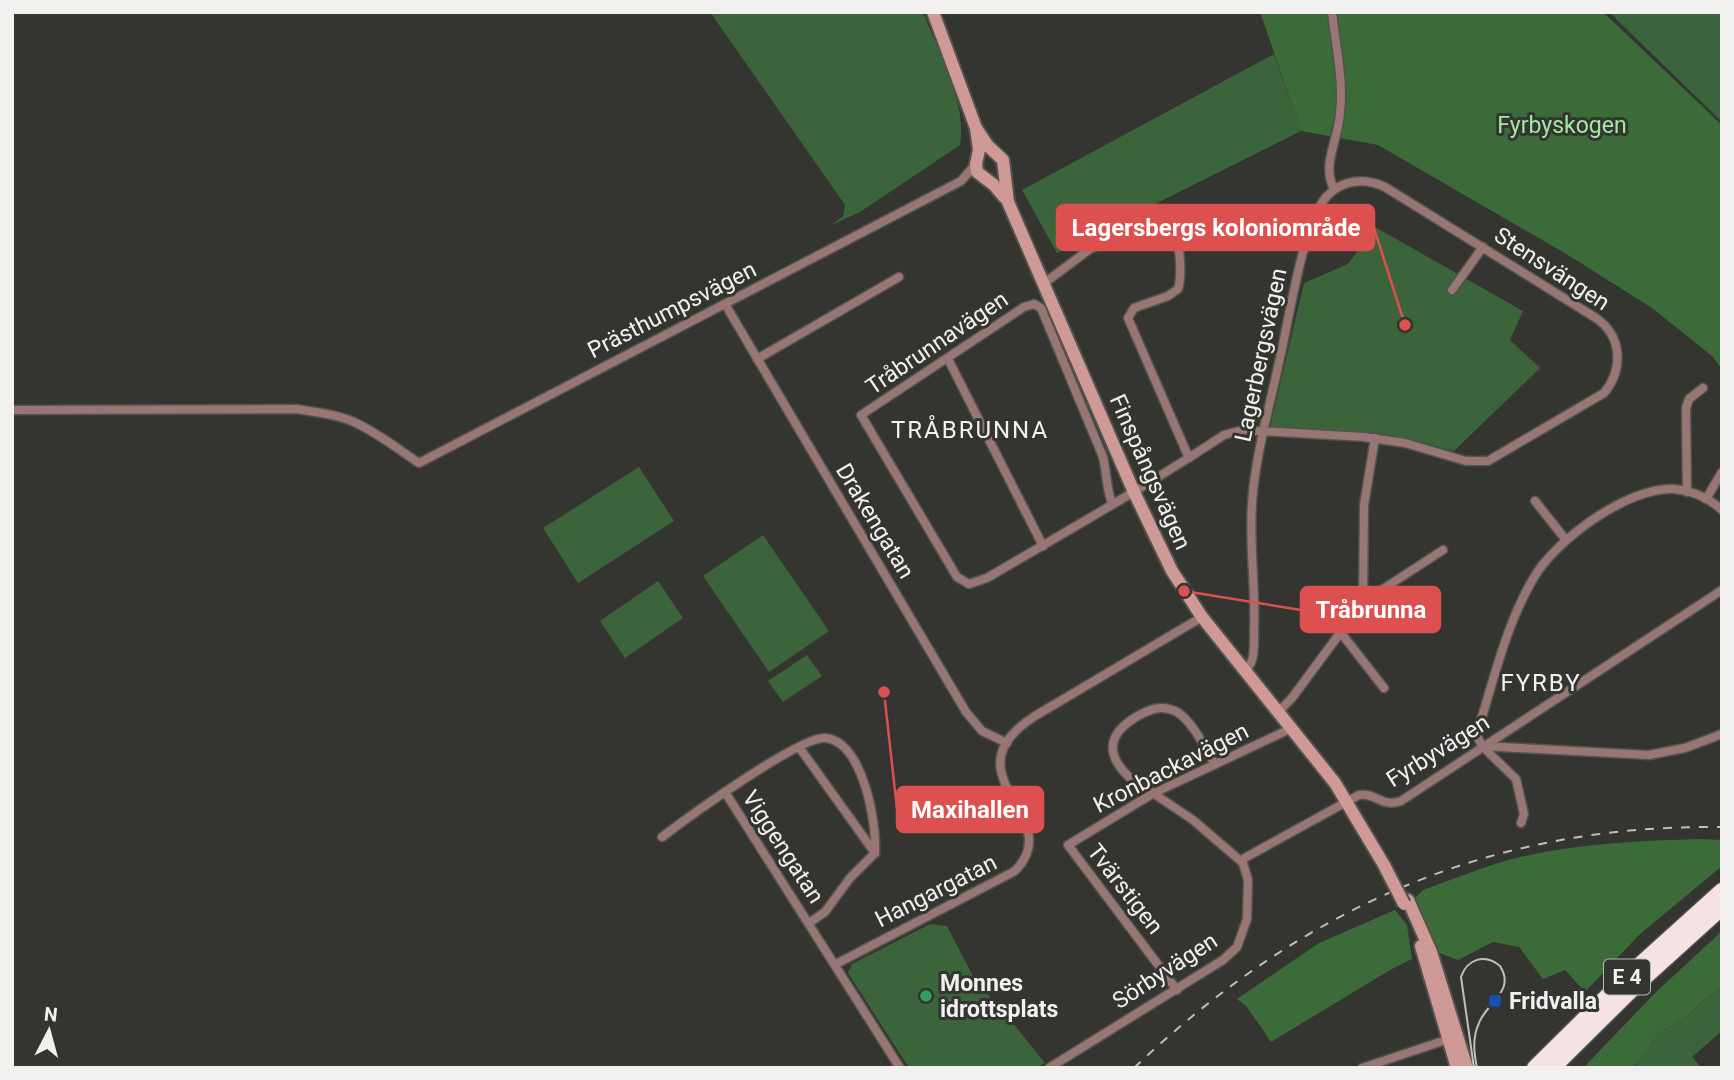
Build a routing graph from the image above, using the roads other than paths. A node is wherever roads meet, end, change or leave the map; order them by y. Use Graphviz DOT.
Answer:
graph roads {
  1 [pos="933,12"];
  2 [pos="1332,12"];
  3 [pos="976,128"];
  4 [pos="995,152"];
  5 [pos="977,161"];
  6 [pos="1003,171"];
  7 [pos="985,178"];
  8 [pos="961,181"];
  9 [pos="1334,189"];
  10 [pos="1007,202"];
  11 [pos="1483,247"];
  12 [pos="900,277"];
  13 [pos="1043,284"];
  14 [pos="1452,290"];
  15 [pos="725,304"];
  16 [pos="757,359"];
  17 [pos="948,359"];
  18 [pos="1703,388"];
  19 [pos="12,410"];
  20 [pos="1265,432"];
  21 [pos="1375,438"];
  22 [pos="1189,458"];
  23 [pos="1722,472"];
  24 [pos="1134,492"];
  25 [pos="1687,492"];
  26 [pos="1706,499"];
  27 [pos="1535,501"];
  28 [pos="1112,503"];
  29 [pos="1722,510"];
  30 [pos="1566,540"];
  31 [pos="1043,545"];
  32 [pos="1443,550"];
  33 [pos="957,577"];
  34 [pos="1722,590"];
  35 [pos="1363,602"];
  36 [pos="1202,617"];
  37 [pos="1340,633"];
  38 [pos="1244,671"];
  39 [pos="1384,688"];
  40 [pos="1278,712"];
  41 [pos="1292,728"];
  42 [pos="1722,734"];
  43 [pos="1007,743"];
  44 [pos="1482,746"];
  45 [pos="799,747"];
  46 [pos="1215,764"];
  47 [pos="725,792"];
  48 [pos="1152,794"];
  49 [pos="1348,801"];
  50 [pos="1521,823"];
  51 [pos="662,837"];
  52 [pos="1068,845"];
  53 [pos="875,853"];
  54 [pos="1241,860"];
  55 [pos="1722,891"];
  56 [pos="1722,907"];
  57 [pos="809,923"];
  58 [pos="836,964"];
  59 [pos="1177,990"];
  60 [pos="1452,1038"];
  61 [pos="900,1068"];
  62 [pos="1049,1068"];
  63 [pos="1362,1068"];
  64 [pos="1457,1068"];
  65 [pos="1467,1068"];
  66 [pos="1535,1068"];
  67 [pos="1552,1068"];
  1 -- 3 [label="main road, Finspångsvägen"];
  2 -- 9 [label="street"];
  3 -- 4 [label="main road, Finspångsvägen"];
  3 -- 5 [label="main road, Finspångsvägen"];
  4 -- 5 [label="main road"];
  4 -- 6 [label="main road, Finspångsvägen"];
  5 -- 7 [label="main road, Finspångsvägen"];
  5 -- 8 [label="street, Prästhumpsvägen"];
  6 -- 7 [label="main road"];
  6 -- 10 [label="main road, Finspångsvägen"];
  7 -- 8 [label="street, Prästhumpsvägen"];
  7 -- 10 [label="main road, Finspångsvägen"];
  8 -- 15 [label="street, Prästhumpsvägen"];
  9 -- 11 [label="street, Stensvängen"];
  9 -- 20 [label="street, Lagerbergsvägen"];
  10 -- 13 [label="main road, Finspångsvägen"];
  11 -- 14 [label="street"];
  11 -- 21 [label="street, Stensvängen"];
  12 -- 16 [label="street"];
  13 -- 22 [label="street"];
  13 -- 24 [label="main road, Finspångsvägen"];
  15 -- 16 [label="street, Drakengatan"];
  15 -- 19 [label="street, Prästhumpsvägen"];
  16 -- 43 [label="street, Drakengatan"];
  17 -- 28 [label="street, Tråbrunnavägen"];
  17 -- 31 [label="street"];
  17 -- 33 [label="street, Tråbrunnavägen"];
  18 -- 25 [label="street"];
  20 -- 21 [label="street, Stensvängen"];
  20 -- 22 [label="street, Stensvängen"];
  20 -- 38 [label="street, Lagerbergsvägen"];
  21 -- 35 [label="street"];
  22 -- 24 [label="street, Stensvängen"];
  23 -- 26 [label="street"];
  24 -- 28 [label="street, Stensvängen"];
  24 -- 36 [label="main road, Finspångsvägen"];
  25 -- 26 [label="street"];
  25 -- 30 [label="street"];
  26 -- 29 [label="street"];
  27 -- 30 [label="street"];
  28 -- 31 [label="street, Stensvängen"];
  30 -- 44 [label="street"];
  31 -- 33 [label="street, Stensvängen"];
  32 -- 35 [label="street"];
  34 -- 44 [label="street, Fyrbyvägen"];
  35 -- 37 [label="street"];
  36 -- 38 [label="main road, Finspångsvägen"];
  36 -- 43 [label="street"];
  37 -- 39 [label="street"];
  37 -- 40 [label="street"];
  38 -- 40 [label="main road, Finspångsvägen"];
  40 -- 41 [label="main road, Finspångsvägen"];
  41 -- 46 [label="street, Kronbackavägen"];
  41 -- 49 [label="main road, Finspångsvägen"];
  42 -- 44 [label="street"];
  43 -- 58 [label="street, Hangargatan"];
  44 -- 49 [label="street, Fyrbyvägen"];
  44 -- 50 [label="street"];
  45 -- 47 [label="street"];
  45 -- 53 [label="street"];
  45 -- 53 [label="street"];
  46 -- 48 [label="street, Kronbackavägen"];
  46 -- 48 [label="street"];
  47 -- 51 [label="street"];
  47 -- 57 [label="street, Viggengatan"];
  48 -- 52 [label="street, Kronbackavägen"];
  48 -- 54 [label="street"];
  49 -- 54 [label="street"];
  49 -- 60 [label="main road, Finspångsvägen, bridge"];
  52 -- 59 [label="street, Tvärstigen"];
  53 -- 57 [label="street, Viggengatan"];
  54 -- 59 [label="street, Sörbyvägen"];
  55 -- 66 [label="highway, E 4"];
  56 -- 67 [label="highway, E 4"];
  57 -- 58 [label="street, Viggengatan"];
  58 -- 61 [label="street"];
  59 -- 62 [label="street, Sörbyvägen"];
  60 -- 63 [label="street"];
  60 -- 64 [label="main road, Finspångsvägen"];
  60 -- 65 [label="main road, Finspångsvägen"];
}
